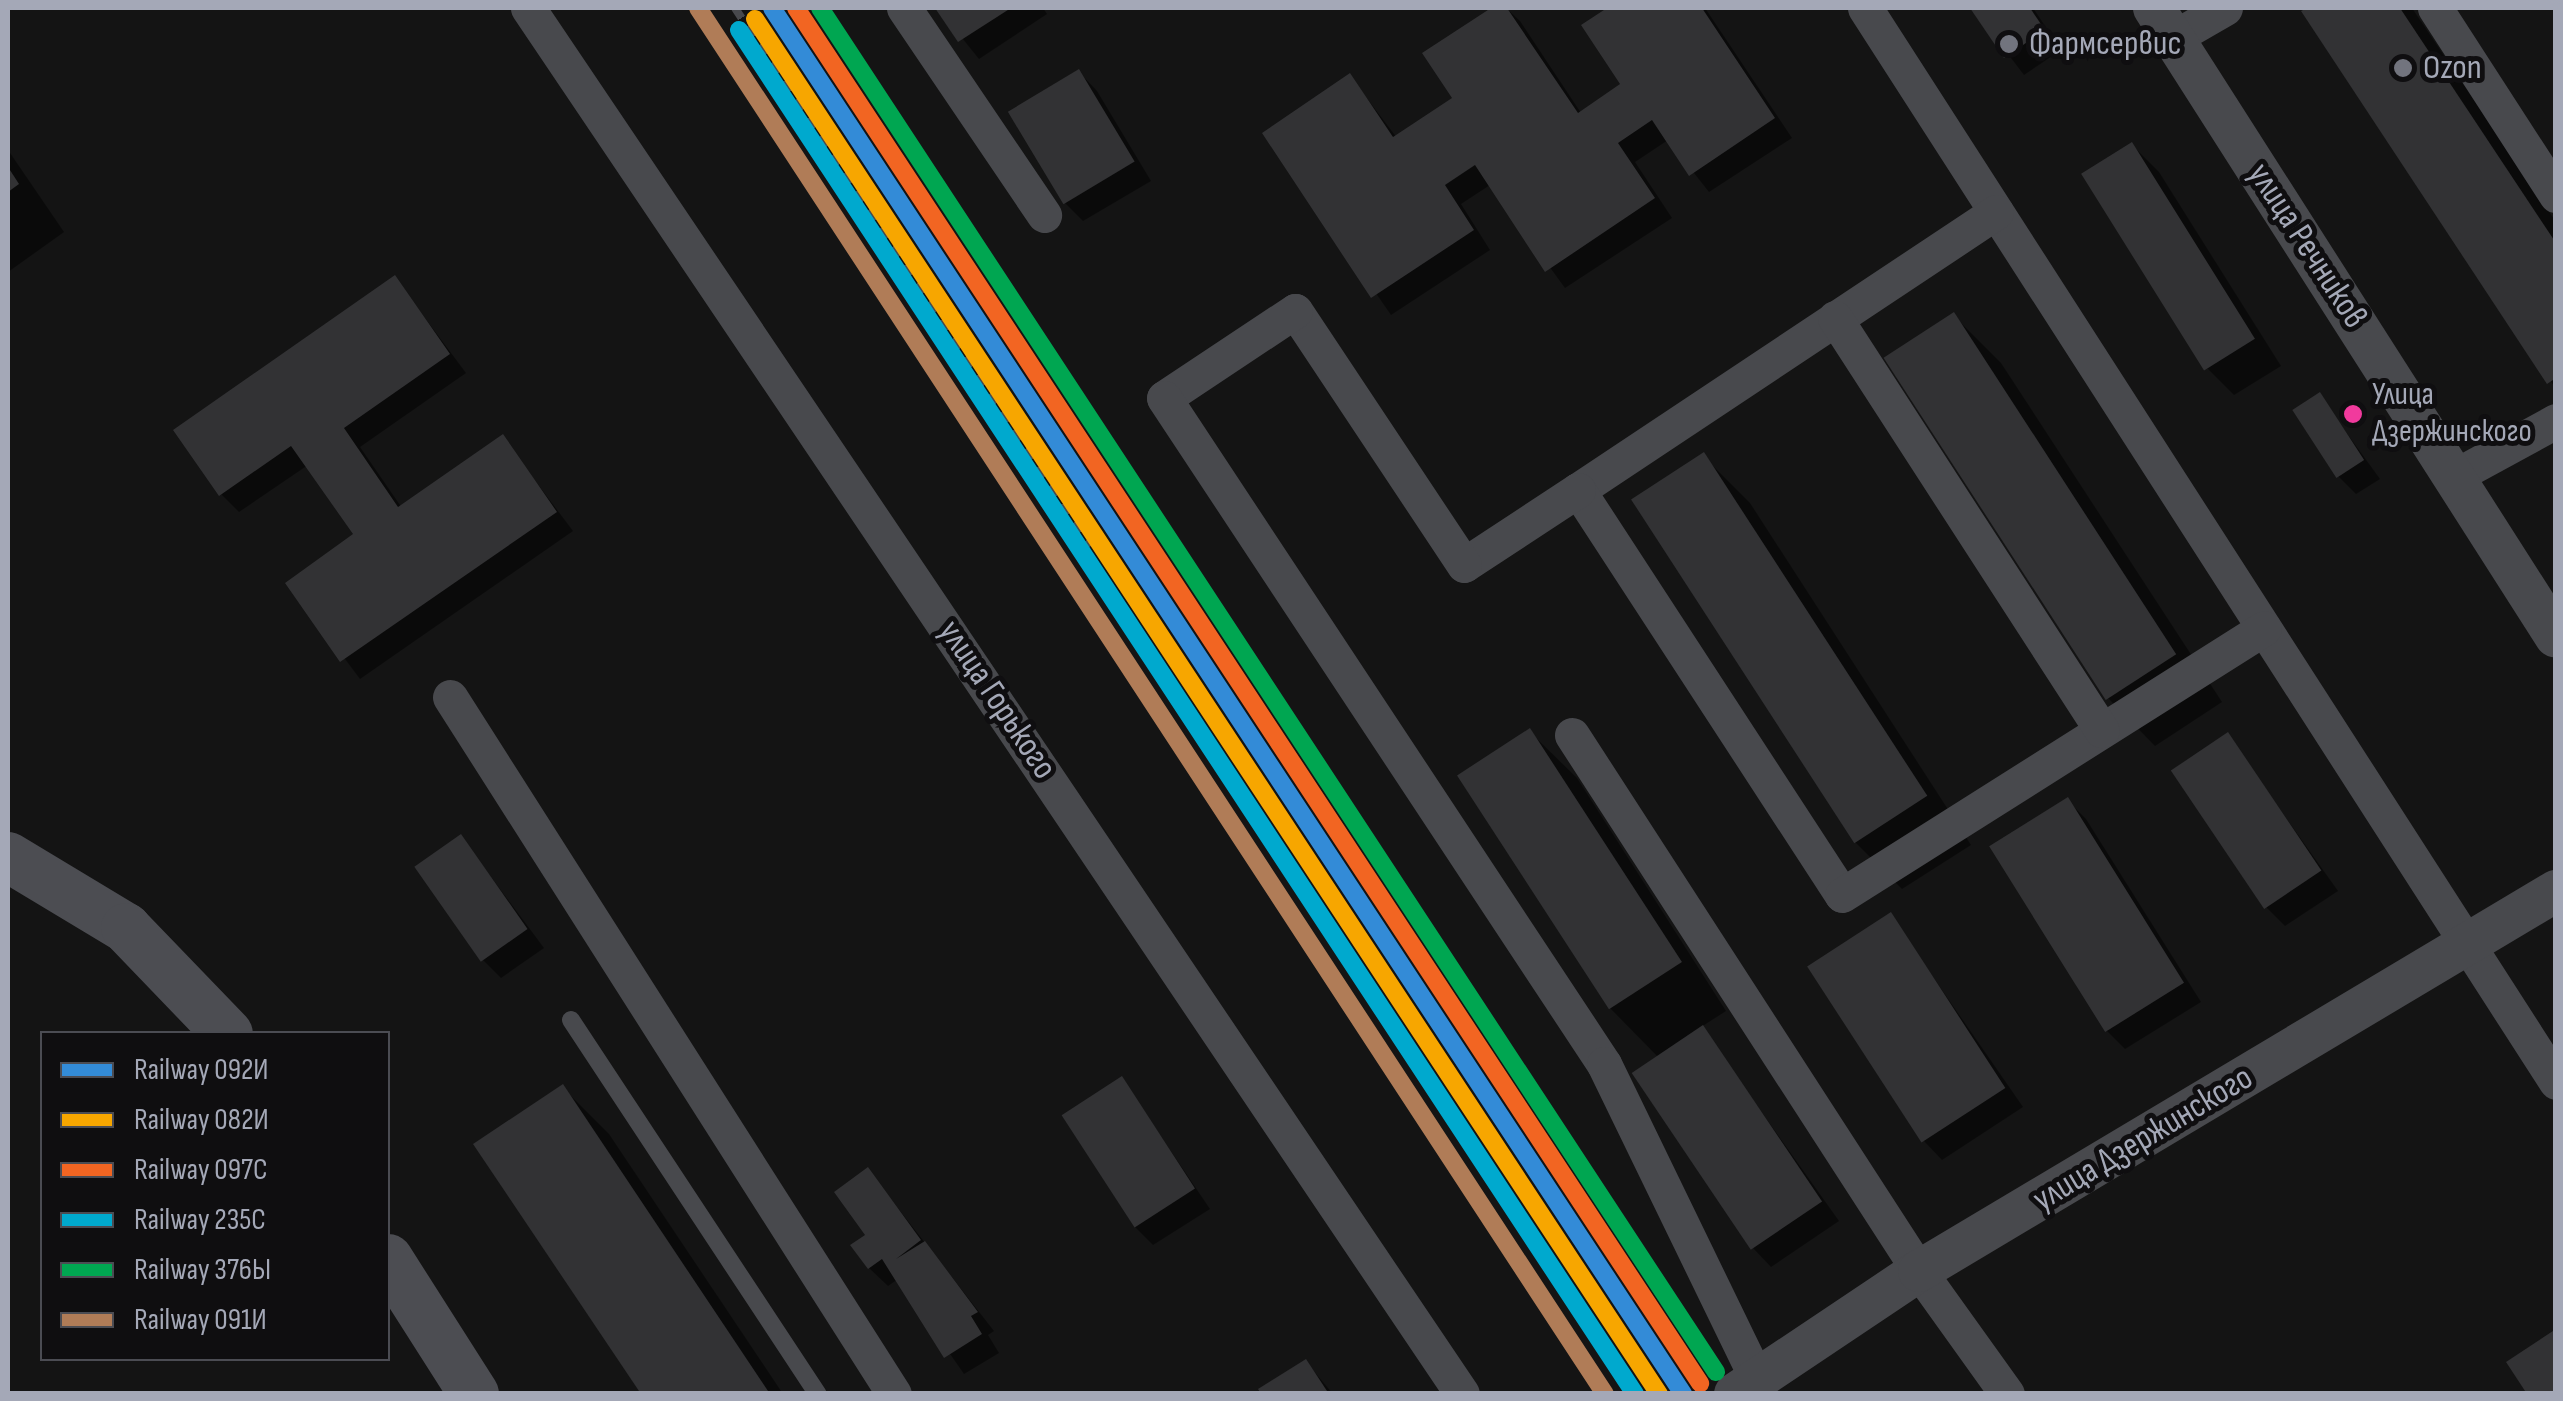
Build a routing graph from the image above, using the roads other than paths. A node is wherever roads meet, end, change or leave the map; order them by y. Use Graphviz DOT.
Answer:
graph roads {
  1 [pos="528,8"];
  2 [pos="904,8"];
  3 [pos="1864,8"];
  4 [pos="2225,8"];
  5 [pos="2435,8"];
  6 [pos="2164,23"];
  7 [pos="2556,195"];
  8 [pos="1996,212"];
  9 [pos="1044,215"];
  10 [pos="1835,318"];
  11 [pos="2556,421"];
  12 [pos="2455,476"];
  13 [pos="1578,490"];
  14 [pos="2264,628"];
  15 [pos="2556,637"];
  16 [pos="450,698"];
  17 [pos="2102,730"];
  18 [pos="1572,735"];
  19 [pos="8,857"];
  20 [pos="2556,891"];
  21 [pos="2469,946"];
  22 [pos="571,1020"];
  23 [pos="225,1031"];
  24 [pos="2556,1082"];
  25 [pos="390,1262"];
  26 [pos="1920,1271"];
  27 [pos="1746,1386"];
  28 [pos="474,1394"];
  29 [pos="818,1394"];
  30 [pos="894,1394"];
  31 [pos="1462,1394"];
  32 [pos="2007,1394"];
  1 -- 31 [label="street, улица Горького"];
  2 -- 9 [label="street"];
  3 -- 8 [label="street"];
  4 -- 6 [label="street"];
  5 -- 7 [label="street"];
  6 -- 12 [label="street, улица Речников"];
  8 -- 10 [label="street"];
  8 -- 14 [label="street"];
  10 -- 13 [label="street"];
  10 -- 17 [label="street"];
  11 -- 12 [label="street"];
  12 -- 15 [label="street, улица Речников"];
  13 -- 17 [label="street"];
  13 -- 27 [label="street"];
  14 -- 17 [label="street"];
  14 -- 21 [label="street"];
  16 -- 30 [label="street"];
  18 -- 26 [label="street"];
  19 -- 23 [label="main road"];
  20 -- 21 [label="street, улица Дзержинского"];
  21 -- 24 [label="street"];
  21 -- 26 [label="street, улица Дзержинского"];
  22 -- 29 [label="lane"];
  25 -- 28 [label="main road"];
  26 -- 27 [label="street, улица Дзержинского"];
  26 -- 32 [label="street"];
}
